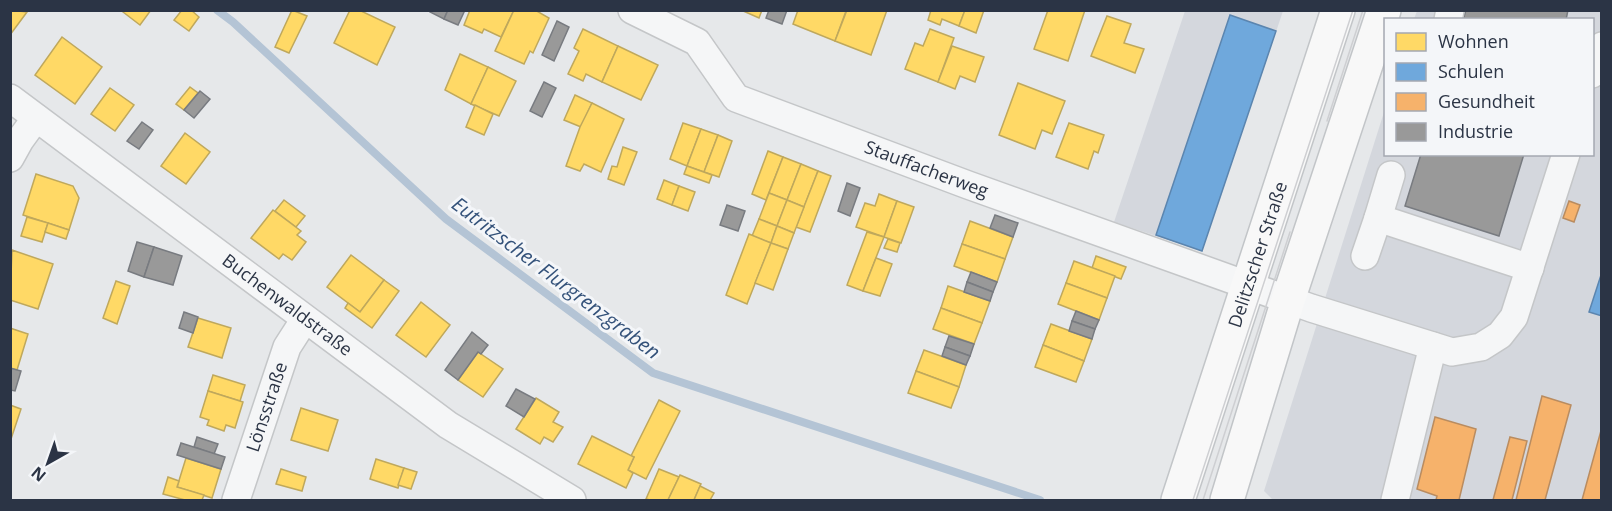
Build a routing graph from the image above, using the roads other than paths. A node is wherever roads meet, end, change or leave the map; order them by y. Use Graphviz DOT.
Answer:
graph roads {
  1 [pos="632,10"];
  2 [pos="1338,10"];
  3 [pos="1383,10"];
  4 [pos="1602,46"];
  5 [pos="1594,71"];
  6 [pos="10,98"];
  7 [pos="36,118"];
  8 [pos="1565,156"];
  9 [pos="10,158"];
  10 [pos="1391,175"];
  11 [pos="1378,218"];
  12 [pos="1365,256"];
  13 [pos="1530,268"];
  14 [pos="1248,285"];
  15 [pos="1288,300"];
  16 [pos="305,319"];
  17 [pos="1433,346"];
  18 [pos="236,501"];
  19 [pos="572,501"];
  20 [pos="1178,501"];
  21 [pos="1227,501"];
  22 [pos="1395,501"];
  1 -- 14 [label="street, Stauffacherweg"];
  2 -- 14 [label="main road, Delitzscher Straße"];
  3 -- 15 [label="main road"];
  4 -- 5 [label="street"];
  6 -- 7 [label="street, Buchenwaldstraße"];
  7 -- 9 [label="street"];
  7 -- 16 [label="street, Buchenwaldstraße"];
  8 -- 13 [label="street, Stauffacherweg"];
  10 -- 11 [label="street"];
  11 -- 12 [label="street"];
  11 -- 13 [label="street"];
  13 -- 17 [label="street, Stauffacherweg"];
  14 -- 15 [label="street, Stauffacherweg"];
  14 -- 20 [label="main road, Delitzscher Straße"];
  15 -- 17 [label="street, Stauffacherweg"];
  15 -- 21 [label="main road"];
  16 -- 18 [label="street, Lönsstraße"];
  16 -- 19 [label="street, Buchenwaldstraße"];
  17 -- 22 [label="street"];
}
